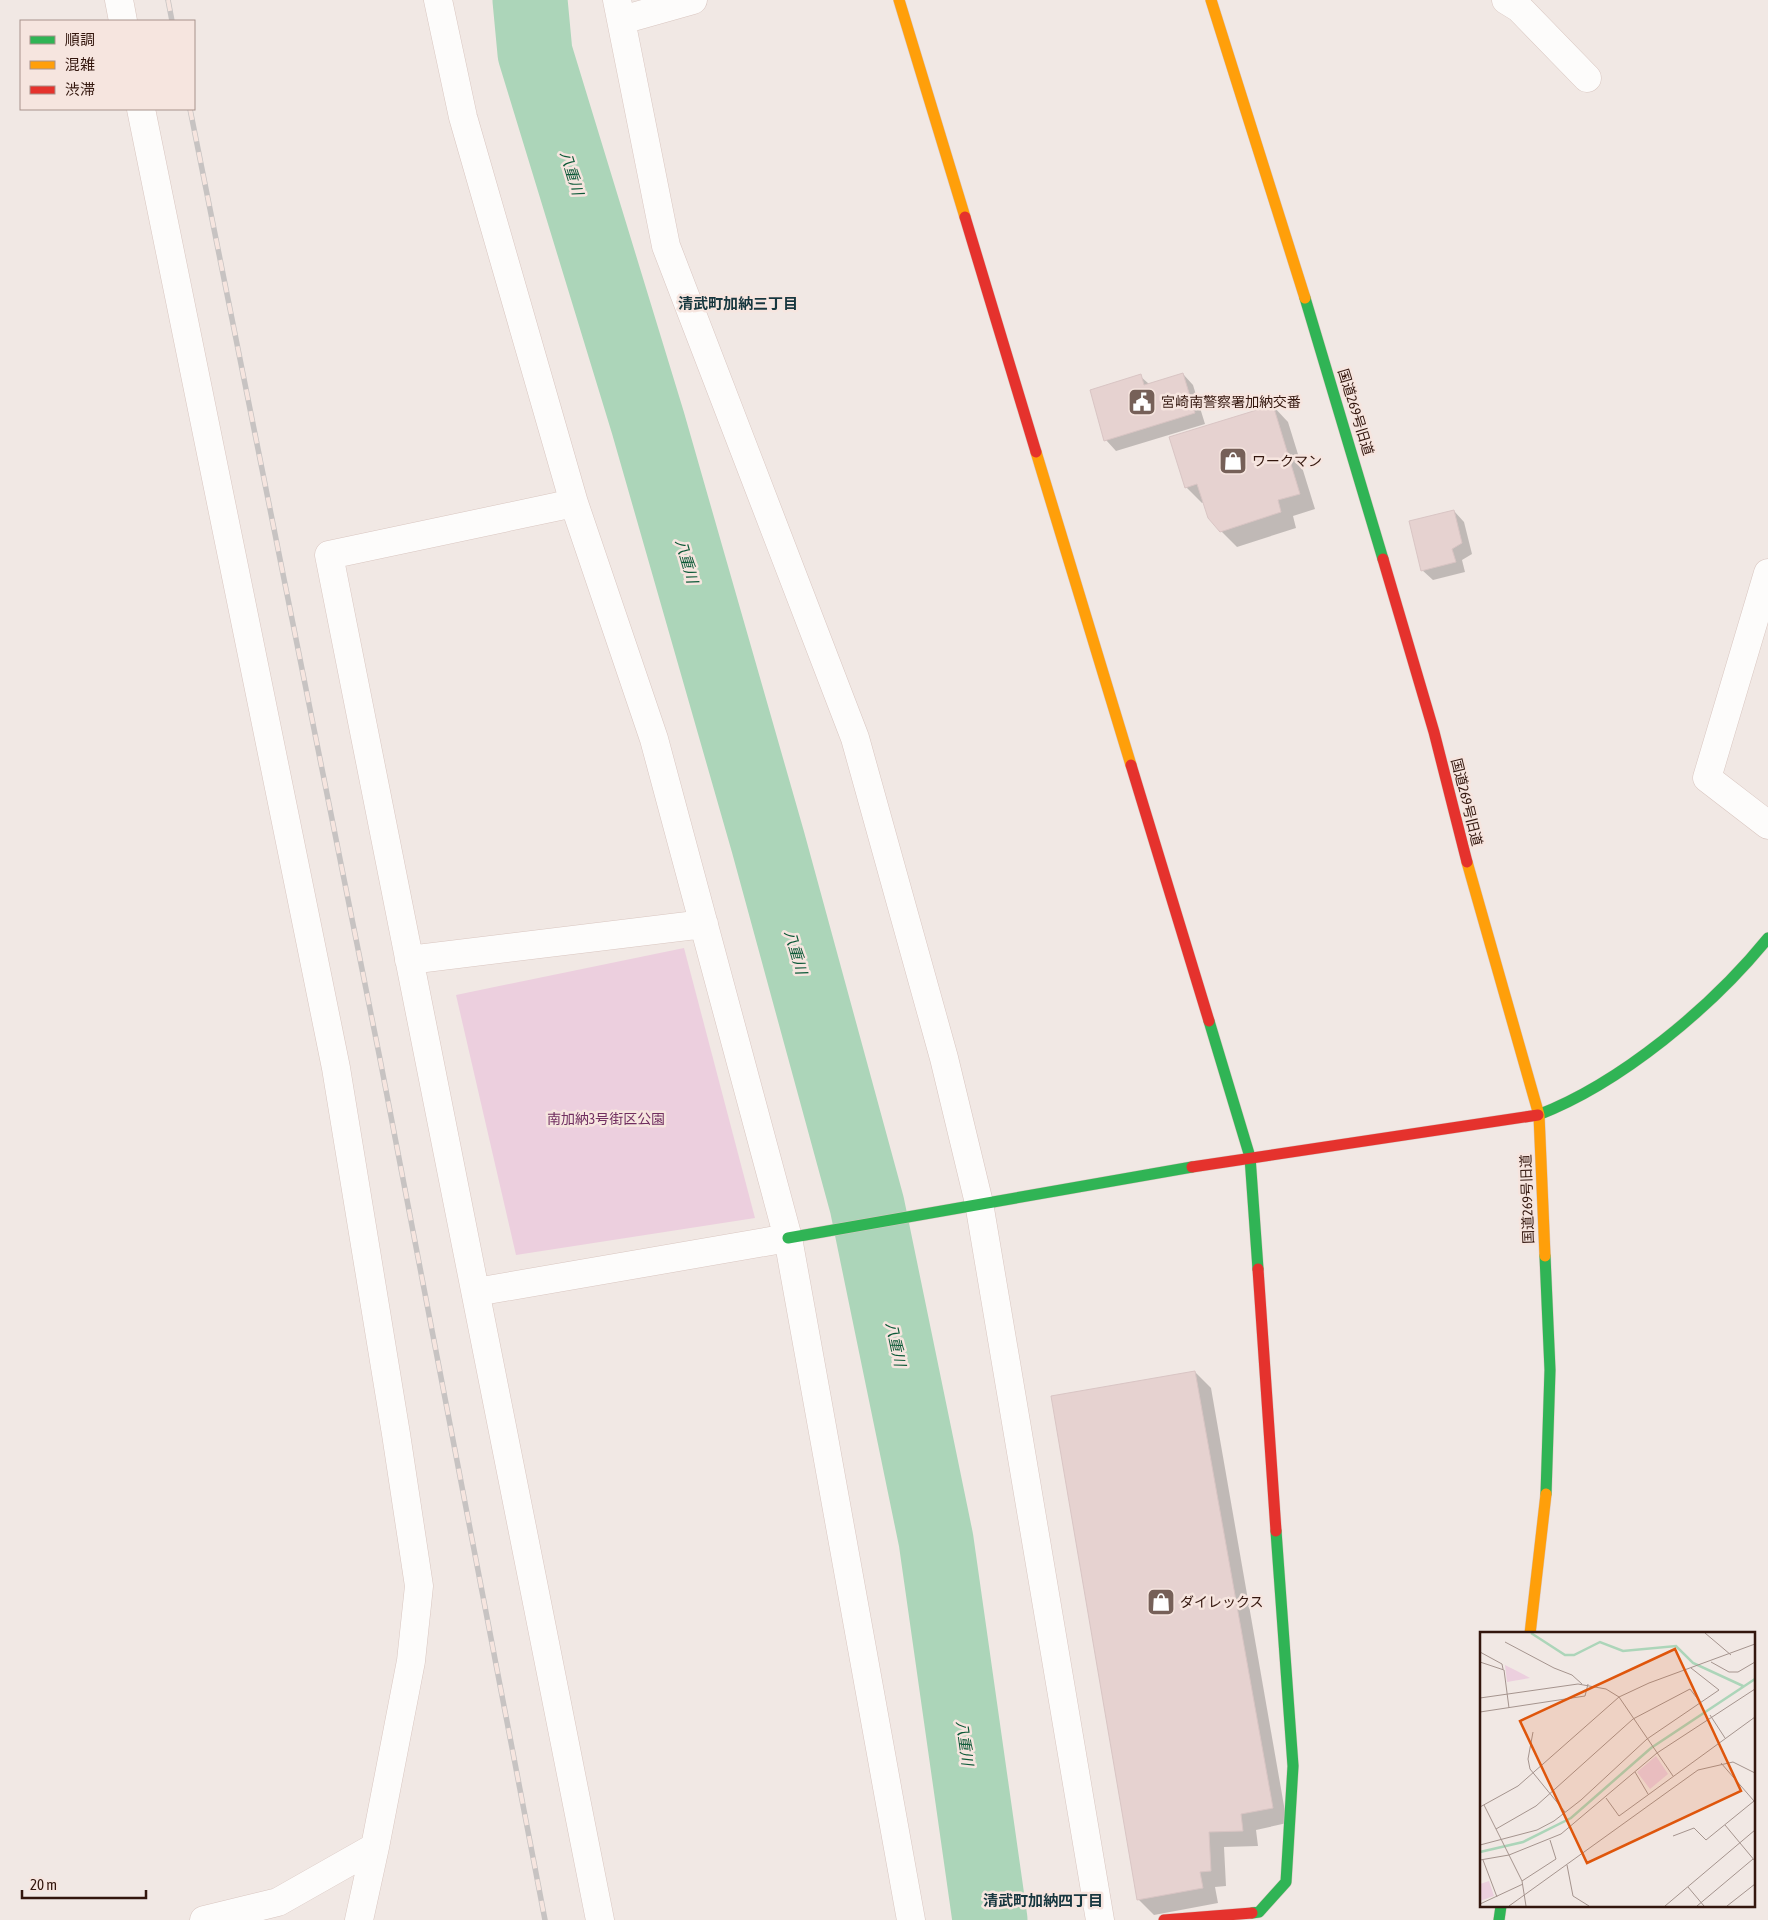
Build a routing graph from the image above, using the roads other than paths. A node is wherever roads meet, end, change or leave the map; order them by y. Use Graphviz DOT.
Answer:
graph roads {
  1 [pos="119,0"];
  2 [pos="438,0"];
  3 [pos="693,0"];
  4 [pos="899,0"];
  5 [pos="1211,0"];
  6 [pos="1506,0"];
  7 [pos="620,10"];
  8 [pos="123,20"];
  9 [pos="1587,78"];
  10 [pos="141,110"];
  11 [pos="574,503"];
  12 [pos="1768,573"];
  13 [pos="1768,825"];
  14 [pos="704,924"];
  15 [pos="1768,938"];
  16 [pos="410,960"];
  17 [pos="1540,1115"];
  18 [pos="1250,1157"];
  19 [pos="967,1205"];
  20 [pos="796,1236"];
  21 [pos="476,1292"];
  22 [pos="1530,1632"];
  23 [pos="375,1847"];
  24 [pos="204,1920"];
  25 [pos="359,1920"];
  26 [pos="600,1920"];
  27 [pos="911,1920"];
  28 [pos="1100,1920"];
  29 [pos="1164,1920"];
  1 -- 8 [label="street"];
  2 -- 11 [label="street"];
  3 -- 7 [label="street"];
  4 -- 18 [label="street"];
  5 -- 17 [label="street, 国道269号旧道"];
  6 -- 9 [label="street"];
  7 -- 19 [label="street"];
  10 -- 23 [label="street"];
  11 -- 14 [label="street"];
  11 -- 16 [label="street"];
  12 -- 13 [label="street"];
  14 -- 16 [label="street"];
  14 -- 20 [label="street"];
  15 -- 17 [label="street"];
  16 -- 21 [label="street"];
  17 -- 18 [label="street"];
  17 -- 22 [label="street, 国道269号旧道"];
  18 -- 19 [label="street"];
  18 -- 29 [label="street"];
  19 -- 20 [label="street"];
  19 -- 28 [label="street"];
  20 -- 21 [label="street"];
  20 -- 27 [label="street"];
  21 -- 26 [label="street"];
  23 -- 24 [label="street"];
  23 -- 25 [label="street"];
}
